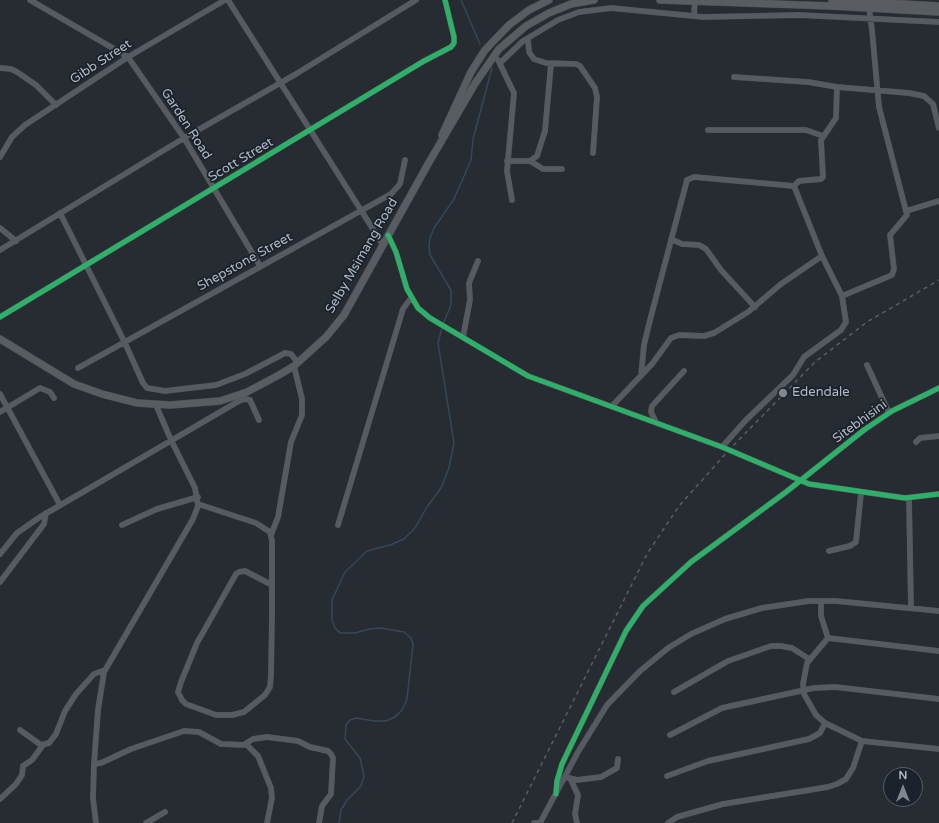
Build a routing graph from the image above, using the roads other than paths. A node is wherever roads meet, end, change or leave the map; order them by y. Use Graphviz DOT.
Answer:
graph roads {
  1 [pos="30,0"];
  2 [pos="227,0"];
  3 [pos="416,0"];
  4 [pos="445,0"];
  5 [pos="548,0"];
  6 [pos="594,0"];
  7 [pos="660,0"];
  8 [pos="832,0"];
  9 [pos="695,1"];
  10 [pos="939,6"];
  11 [pos="869,8"];
  12 [pos="939,12"];
  13 [pos="694,16"];
  14 [pos="871,19"];
  15 [pos="939,22"];
  16 [pos="528,39"];
  17 [pos="128,57"];
  18 [pos="493,57"];
  19 [pos="500,63"];
  20 [pos="551,64"];
  21 [pos="0,68"];
  22 [pos="734,76"];
  23 [pos="280,83"];
  24 [pos="837,87"];
  25 [pos="877,89"];
  26 [pos="56,105"];
  27 [pos="939,128"];
  28 [pos="708,130"];
  29 [pos="309,131"];
  30 [pos="823,136"];
  31 [pos="184,138"];
  32 [pos="593,153"];
  33 [pos="0,157"];
  34 [pos="405,160"];
  35 [pos="508,161"];
  36 [pos="530,161"];
  37 [pos="428,164"];
  38 [pos="562,169"];
  39 [pos="794,186"];
  40 [pos="214,189"];
  41 [pos="512,200"];
  42 [pos="939,201"];
  43 [pos="360,211"];
  44 [pos="906,211"];
  45 [pos="60,213"];
  46 [pos="0,228"];
  47 [pos="388,235"];
  48 [pos="671,239"];
  49 [pos="16,241"];
  50 [pos="383,245"];
  51 [pos="0,250"];
  52 [pos="822,256"];
  53 [pos="478,261"];
  54 [pos="86,265"];
  55 [pos="260,266"];
  56 [pos="842,296"];
  57 [pos="411,298"];
  58 [pos="755,307"];
  59 [pos="0,317"];
  60 [pos="460,336"];
  61 [pos="0,339"];
  62 [pos="125,343"];
  63 [pos="296,365"];
  64 [pos="867,365"];
  65 [pos="78,368"];
  66 [pos="684,371"];
  67 [pos="641,376"];
  68 [pos="939,388"];
  69 [pos="0,394"];
  70 [pos="54,398"];
  71 [pos="220,401"];
  72 [pos="156,405"];
  73 [pos="612,406"];
  74 [pos="8,407"];
  75 [pos="223,410"];
  76 [pos="0,412"];
  77 [pos="889,413"];
  78 [pos="259,420"];
  79 [pos="656,422"];
  80 [pos="939,436"];
  81 [pos="171,440"];
  82 [pos="916,442"];
  83 [pos="722,447"];
  84 [pos="798,481"];
  85 [pos="861,493"];
  86 [pos="939,494"];
  87 [pos="198,497"];
  88 [pos="909,498"];
  89 [pos="198,504"];
  90 [pos="60,505"];
  91 [pos="46,513"];
  92 [pos="122,525"];
  93 [pos="338,525"];
  94 [pos="271,535"];
  95 [pos="829,551"];
  96 [pos="0,554"];
  97 [pos="0,582"];
  98 [pos="272,585"];
  99 [pos="821,601"];
  100 [pos="911,607"];
  101 [pos="939,611"];
  102 [pos="828,638"];
  103 [pos="939,650"];
  104 [pos="809,659"];
  105 [pos="105,670"];
  106 [pos="803,691"];
  107 [pos="674,692"];
  108 [pos="939,699"];
  109 [pos="825,724"];
  110 [pos="20,730"];
  111 [pos="670,735"];
  112 [pos="862,741"];
  113 [pos="245,744"];
  114 [pos="43,745"];
  115 [pos="939,749"];
  116 [pos="618,759"];
  117 [pos="94,764"];
  118 [pos="667,776"];
  119 [pos="565,777"];
  120 [pos="571,780"];
  121 [pos="556,794"];
  122 [pos="0,798"];
  123 [pos="165,812"];
  124 [pos="96,823"];
  125 [pos="146,823"];
  126 [pos="267,823"];
  127 [pos="319,823"];
  128 [pos="534,823"];
  129 [pos="540,823"];
  130 [pos="577,823"];
  131 [pos="668,823"];
  1 -- 17 [label="street"];
  2 -- 17 [label="street, Gibb Street"];
  2 -- 23 [label="street"];
  3 -- 23 [label="street"];
  4 -- 29 [label="street, Scott Street"];
  5 -- 37 [label="main road, Selby Msimang Road"];
  6 -- 18 [label="main road, Selby Msimang Road"];
  7 -- 9 [label="main road"];
  8 -- 10 [label="main road"];
  9 -- 11 [label="main road"];
  9 -- 13 [label="street"];
  11 -- 12 [label="main road"];
  11 -- 14 [label="street"];
  13 -- 14 [label="street"];
  13 -- 16 [label="street"];
  14 -- 15 [label="street"];
  14 -- 25 [label="street"];
  16 -- 19 [label="street"];
  16 -- 20 [label="street"];
  17 -- 26 [label="street, Gibb Street"];
  17 -- 31 [label="street, Garden Road"];
  18 -- 19 [label="street"];
  18 -- 37 [label="main road, Selby Msimang Road"];
  19 -- 35 [label="street"];
  20 -- 32 [label="street"];
  20 -- 36 [label="street"];
  21 -- 26 [label="street"];
  22 -- 24 [label="street"];
  23 -- 29 [label="street"];
  23 -- 31 [label="street"];
  24 -- 25 [label="street"];
  24 -- 30 [label="street"];
  25 -- 27 [label="street"];
  25 -- 44 [label="street"];
  26 -- 33 [label="street, Gibb Street"];
  28 -- 30 [label="street"];
  29 -- 40 [label="street, Scott Street"];
  29 -- 43 [label="street"];
  30 -- 39 [label="street"];
  31 -- 40 [label="street, Garden Road"];
  31 -- 45 [label="street"];
  34 -- 43 [label="street, Shepstone Street"];
  35 -- 36 [label="street"];
  35 -- 41 [label="street"];
  36 -- 38 [label="street"];
  37 -- 47 [label="main road, Selby Msimang Road"];
  39 -- 48 [label="street"];
  39 -- 52 [label="street"];
  40 -- 54 [label="street, Scott Street"];
  40 -- 55 [label="street, Garden Road"];
  42 -- 44 [label="street"];
  43 -- 50 [label="street"];
  43 -- 55 [label="street, Shepstone Street"];
  44 -- 56 [label="street"];
  45 -- 49 [label="street"];
  45 -- 54 [label="street"];
  46 -- 49 [label="street"];
  47 -- 50 [label="main road, Selby Msimang Road"];
  47 -- 57 [label="street"];
  48 -- 58 [label="street"];
  48 -- 67 [label="street"];
  49 -- 51 [label="street"];
  50 -- 63 [label="main road, Selby Msimang Road"];
  52 -- 56 [label="street"];
  52 -- 58 [label="street"];
  53 -- 60 [label="street"];
  54 -- 59 [label="street, Scott Street"];
  54 -- 62 [label="street"];
  55 -- 62 [label="street, Shepstone Street"];
  56 -- 83 [label="street"];
  57 -- 60 [label="street"];
  57 -- 93 [label="street"];
  58 -- 67 [label="street"];
  60 -- 73 [label="street"];
  61 -- 72 [label="main road, Selby Msimang Road"];
  62 -- 63 [label="street"];
  62 -- 65 [label="street, Shepstone Street"];
  63 -- 71 [label="main road, Selby Msimang Road"];
  63 -- 94 [label="street"];
  64 -- 77 [label="street"];
  66 -- 79 [label="street"];
  67 -- 73 [label="street"];
  68 -- 77 [label="street, Sitebhisini"];
  69 -- 74 [label="street"];
  70 -- 74 [label="street"];
  71 -- 72 [label="main road, Selby Msimang Road"];
  71 -- 75 [label="street"];
  72 -- 81 [label="street"];
  73 -- 79 [label="street"];
  74 -- 76 [label="street"];
  74 -- 90 [label="street"];
  75 -- 78 [label="street"];
  75 -- 81 [label="street"];
  77 -- 84 [label="street, Sitebhisini"];
  79 -- 83 [label="street"];
  80 -- 82 [label="street"];
  81 -- 87 [label="street"];
  81 -- 90 [label="street"];
  83 -- 84 [label="street"];
  84 -- 85 [label="street"];
  84 -- 121 [label="street, Sitebhisini"];
  85 -- 88 [label="street"];
  85 -- 95 [label="street"];
  86 -- 88 [label="street"];
  87 -- 89 [label="street"];
  87 -- 92 [label="street"];
  88 -- 100 [label="street"];
  89 -- 94 [label="street"];
  89 -- 105 [label="street"];
  90 -- 91 [label="street"];
  91 -- 96 [label="street"];
  91 -- 97 [label="street"];
  94 -- 98 [label="street"];
  98 -- 98 [label="street"];
  99 -- 100 [label="street"];
  99 -- 102 [label="street"];
  99 -- 119 [label="street"];
  100 -- 101 [label="street"];
  102 -- 103 [label="street"];
  102 -- 104 [label="street"];
  104 -- 106 [label="street"];
  104 -- 107 [label="street"];
  105 -- 114 [label="street"];
  105 -- 117 [label="street"];
  106 -- 108 [label="street"];
  106 -- 109 [label="street"];
  106 -- 111 [label="street"];
  109 -- 112 [label="street"];
  109 -- 118 [label="street"];
  110 -- 114 [label="street"];
  112 -- 115 [label="street"];
  112 -- 131 [label="street"];
  113 -- 117 [label="street"];
  113 -- 126 [label="street"];
  113 -- 127 [label="street"];
  114 -- 122 [label="street"];
  116 -- 120 [label="street"];
  117 -- 124 [label="street"];
  119 -- 120 [label="street"];
  119 -- 121 [label="street"];
  120 -- 130 [label="street"];
  121 -- 129 [label="street"];
  123 -- 125 [label="street"];
  128 -- 129 [label="street"];
}
